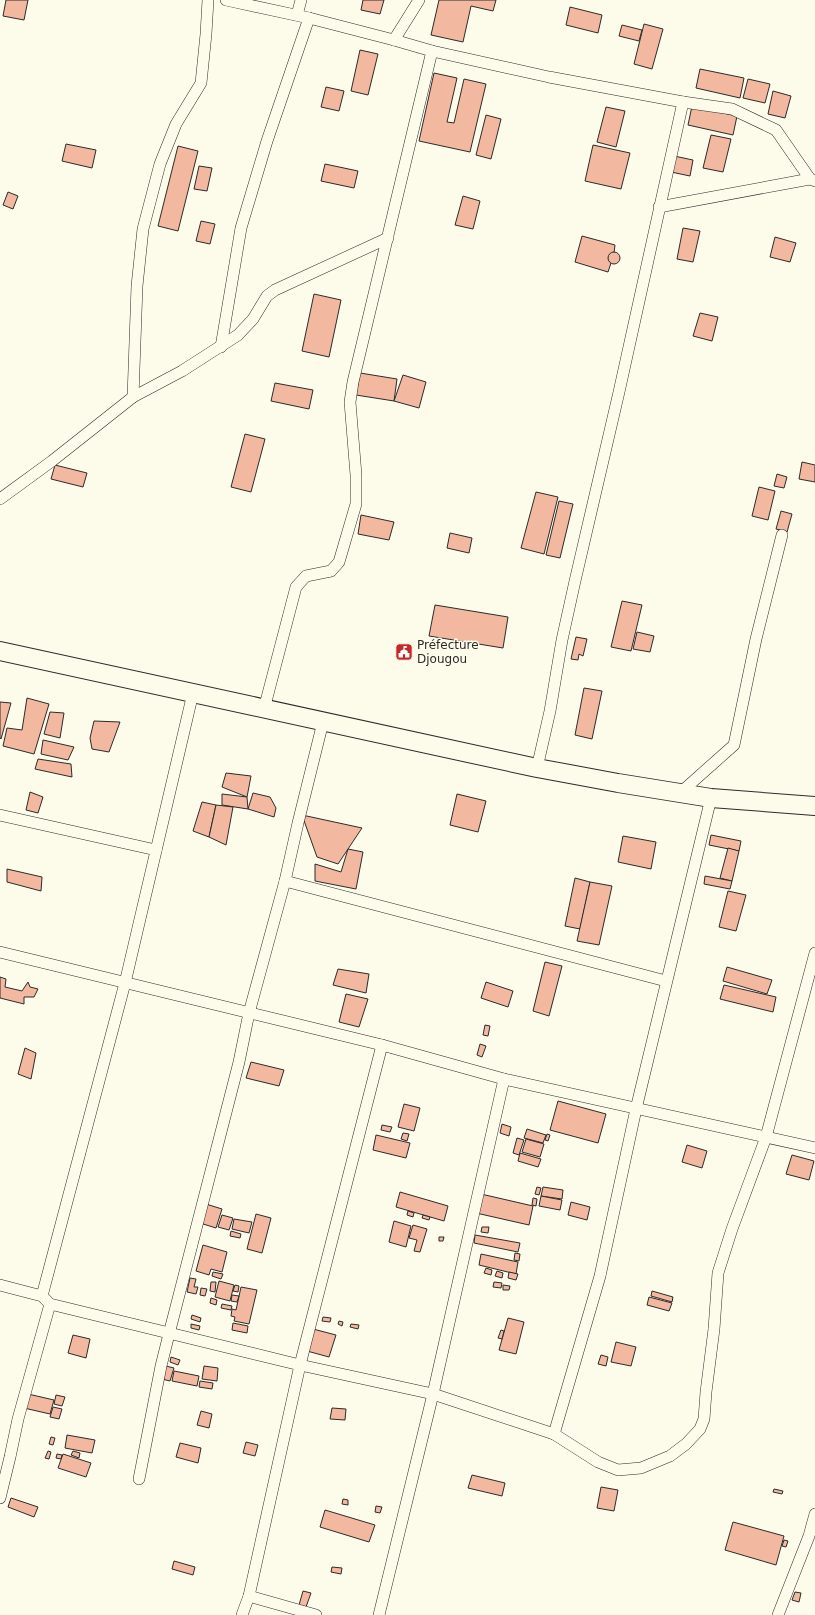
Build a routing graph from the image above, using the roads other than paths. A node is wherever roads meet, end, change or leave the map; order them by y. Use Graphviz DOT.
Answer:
graph roads {
  1 [pos="208,0"];
  2 [pos="226,0"];
  3 [pos="301,0"];
  4 [pos="419,0"];
  5 [pos="297,15"];
  6 [pos="309,18"];
  7 [pos="394,40"];
  8 [pos="432,51"];
  9 [pos="683,102"];
  10 [pos="812,180"];
  11 [pos="659,207"];
  12 [pos="388,238"];
  13 [pos="221,347"];
  14 [pos="133,397"];
  15 [pos="0,499"];
  16 [pos="782,535"];
  17 [pos="0,651"];
  18 [pos="193,693"];
  19 [pos="264,709"];
  20 [pos="323,722"];
  21 [pos="537,768"];
  22 [pos="680,793"];
  23 [pos="711,798"];
  24 [pos="815,806"];
  25 [pos="0,815"];
  26 [pos="156,850"];
  27 [pos="285,882"];
  28 [pos="0,952"];
  29 [pos="815,953"];
  30 [pos="666,981"];
  31 [pos="125,983"];
  32 [pos="249,1013"];
  33 [pos="382,1045"];
  34 [pos="504,1079"];
  35 [pos="636,1109"];
  36 [pos="766,1137"];
  37 [pos="815,1148"];
  38 [pos="0,1285"];
  39 [pos="42,1296"];
  40 [pos="50,1304"];
  41 [pos="169,1334"];
  42 [pos="300,1365"];
  43 [pos="432,1394"];
  44 [pos="554,1434"];
  45 [pos="139,1479"];
  46 [pos="0,1498"];
  47 [pos="815,1514"];
  48 [pos="249,1596"];
  49 [pos="242,1615"];
  50 [pos="316,1615"];
  51 [pos="379,1615"];
  52 [pos="778,1615"];
  1 -- 14 [label="street"];
  2 -- 5 [label="street"];
  3 -- 5 [label="street"];
  4 -- 7 [label="street"];
  5 -- 6 [label="street"];
  6 -- 7 [label="street"];
  6 -- 13 [label="street"];
  7 -- 8 [label="street"];
  8 -- 9 [label="street"];
  8 -- 12 [label="street"];
  9 -- 10 [label="street"];
  9 -- 11 [label="street"];
  10 -- 11 [label="street"];
  11 -- 21 [label="street"];
  12 -- 13 [label="street"];
  12 -- 19 [label="street"];
  13 -- 14 [label="street"];
  14 -- 15 [label="street"];
  16 -- 22 [label="street"];
  17 -- 18 [label="main road"];
  18 -- 19 [label="main road"];
  18 -- 26 [label="street"];
  19 -- 20 [label="main road"];
  20 -- 21 [label="main road"];
  20 -- 27 [label="street"];
  21 -- 22 [label="main road"];
  22 -- 23 [label="main road"];
  23 -- 24 [label="main road"];
  23 -- 30 [label="street"];
  25 -- 26 [label="street"];
  26 -- 31 [label="street"];
  27 -- 30 [label="street"];
  27 -- 32 [label="street"];
  28 -- 31 [label="street"];
  29 -- 36 [label="street"];
  30 -- 35 [label="street"];
  31 -- 32 [label="street"];
  31 -- 39 [label="street"];
  32 -- 33 [label="street"];
  32 -- 41 [label="street"];
  33 -- 34 [label="street"];
  33 -- 42 [label="street"];
  34 -- 35 [label="street"];
  34 -- 43 [label="street"];
  35 -- 36 [label="street"];
  35 -- 44 [label="street"];
  36 -- 37 [label="street"];
  36 -- 44 [label="street"];
  38 -- 39 [label="street"];
  39 -- 40 [label="street"];
  40 -- 41 [label="street"];
  40 -- 46 [label="street"];
  41 -- 42 [label="street"];
  41 -- 45 [label="street"];
  42 -- 43 [label="street"];
  42 -- 48 [label="street"];
  43 -- 44 [label="street"];
  43 -- 51 [label="street"];
  47 -- 52 [label="street"];
  48 -- 49 [label="street"];
  48 -- 50 [label="street"];
}
